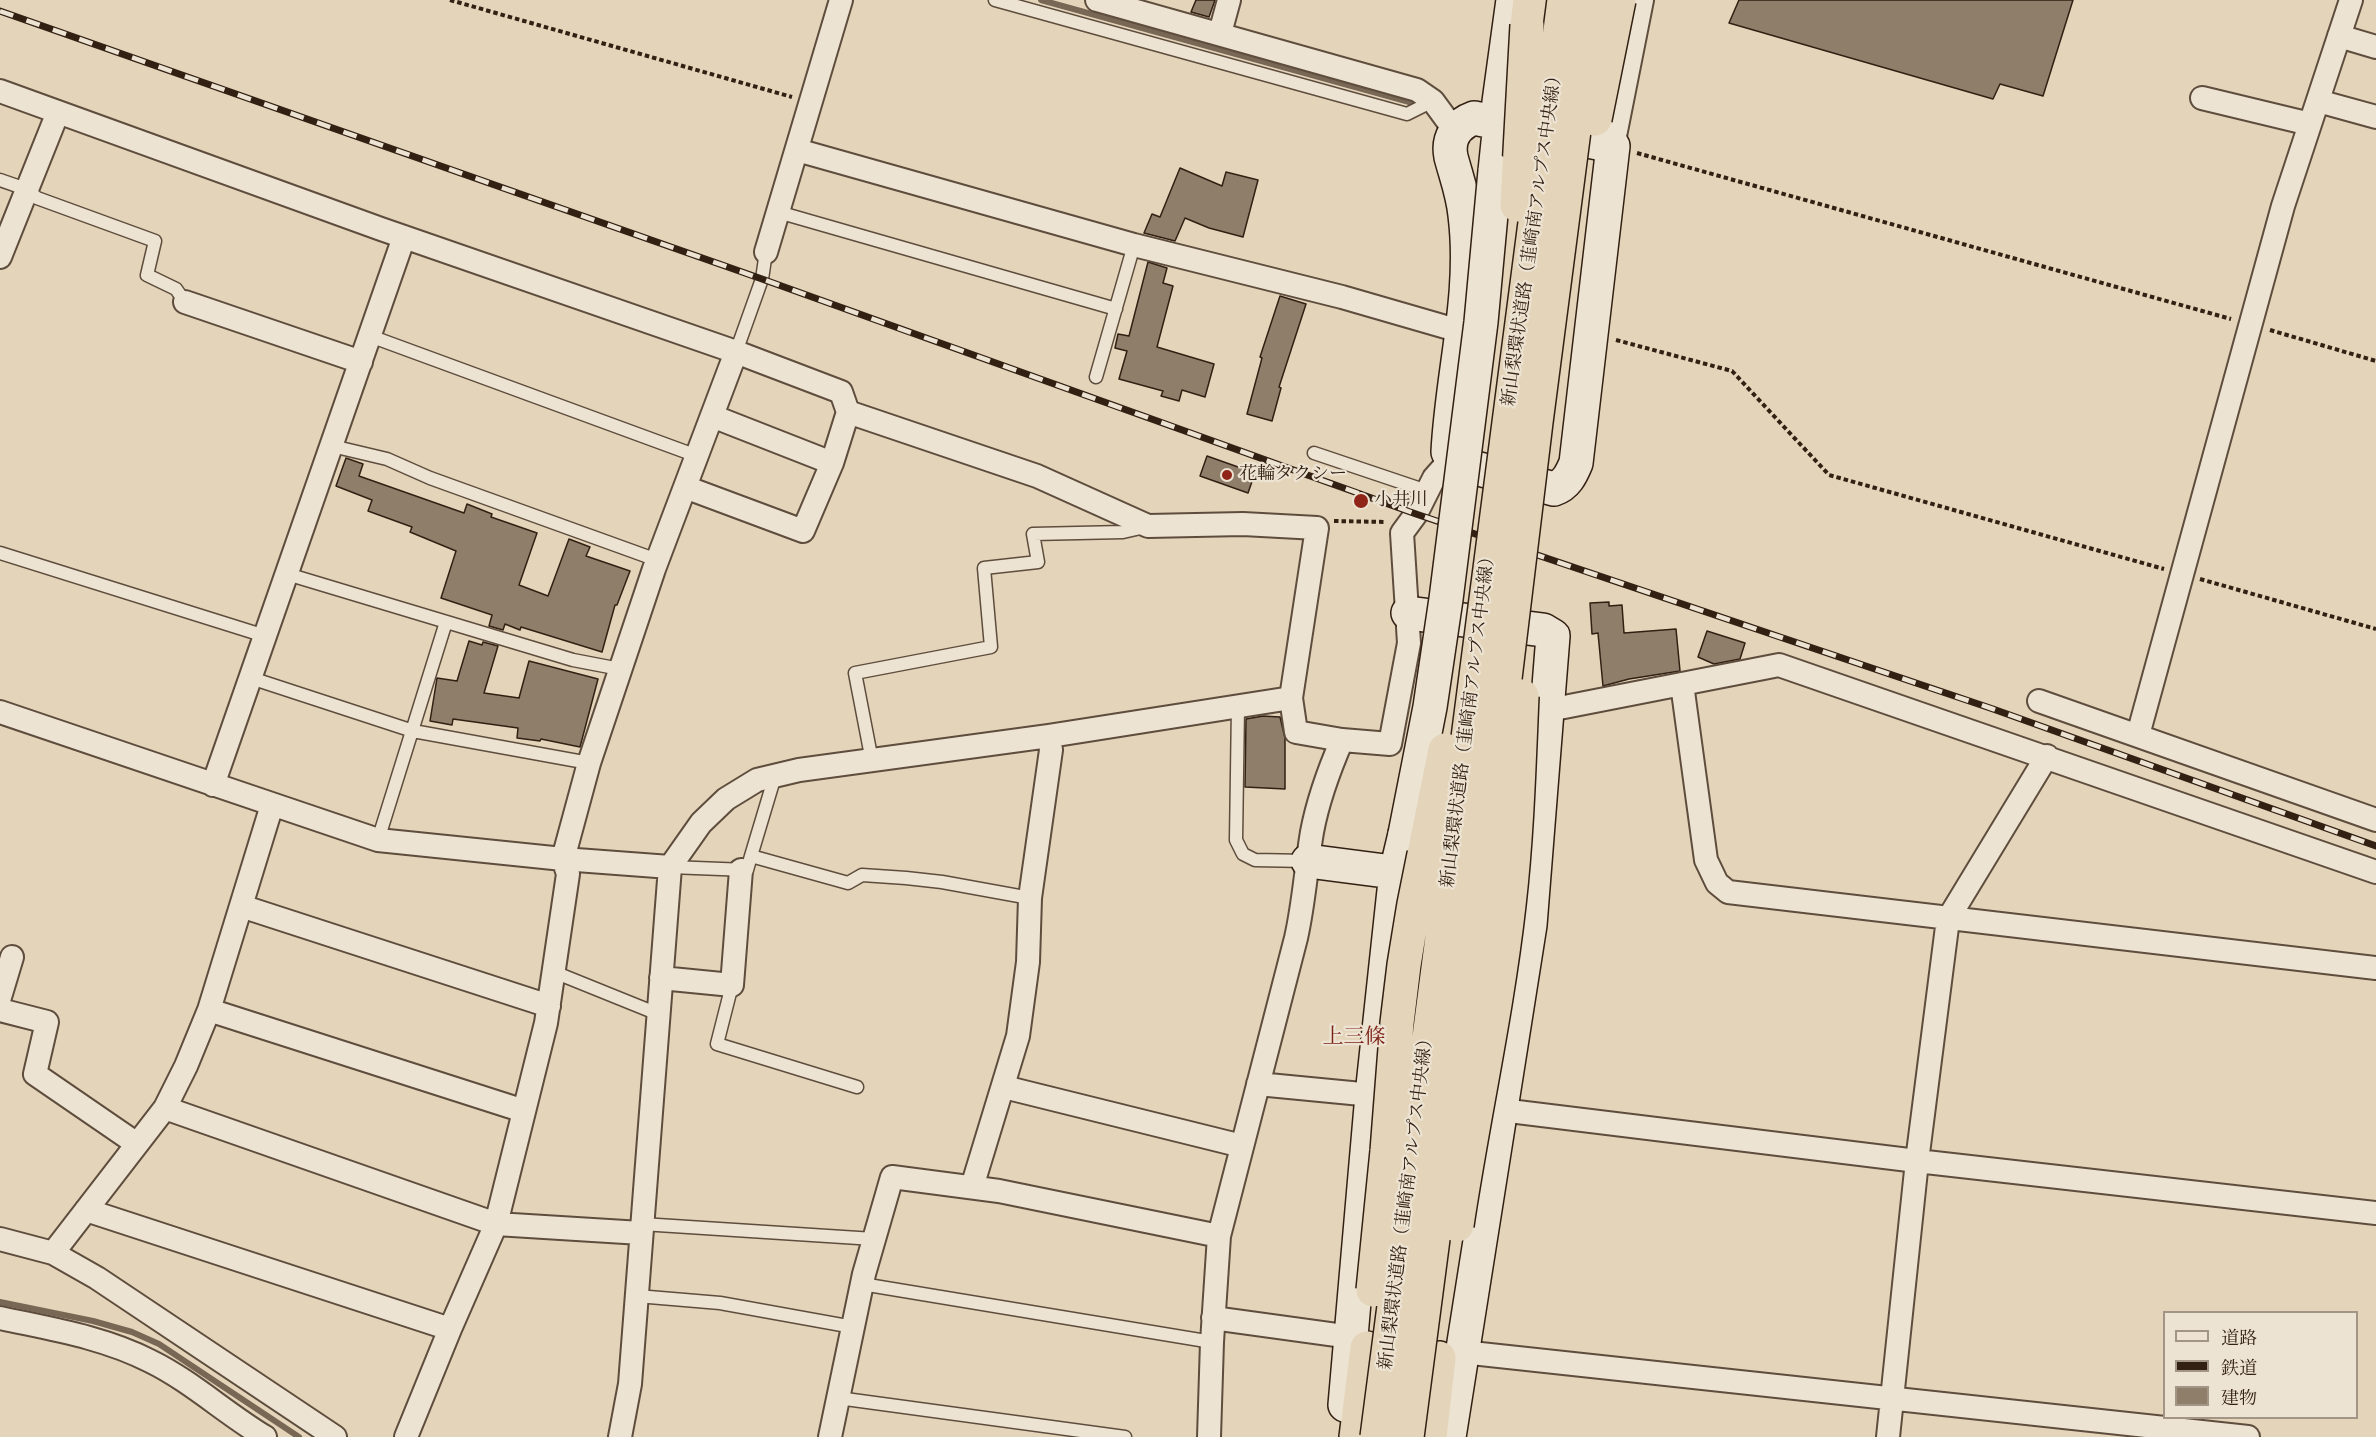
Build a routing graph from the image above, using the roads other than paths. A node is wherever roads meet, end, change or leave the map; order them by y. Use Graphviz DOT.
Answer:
graph roads {
  1 [pos="841,0"];
  2 [pos="995,0"];
  3 [pos="1097,0"];
  4 [pos="1229,0"];
  5 [pos="1513,0"];
  6 [pos="1530,0"];
  7 [pos="1564,0"];
  8 [pos="1591,0"];
  9 [pos="1619,0"];
  10 [pos="1642,0"];
  11 [pos="2351,0"];
  12 [pos="1220,33"];
  13 [pos="2339,36"];
  14 [pos="2376,47"];
  15 [pos="0,91"];
  16 [pos="2202,98"];
  17 [pos="1433,101"];
  18 [pos="2318,101"];
  19 [pos="57,112"];
  20 [pos="2376,117"];
  21 [pos="1500,123"];
  22 [pos="2310,124"];
  23 [pos="1455,131"];
  24 [pos="1613,146"];
  25 [pos="797,150"];
  26 [pos="0,180"];
  27 [pos="26,189"];
  28 [pos="778,212"];
  29 [pos="404,237"];
  30 [pos="1134,245"];
  31 [pos="766,252"];
  32 [pos="0,255"];
  33 [pos="1557,265"];
  34 [pos="185,302"];
  35 [pos="1523,305"];
  36 [pos="1116,309"];
  37 [pos="1463,332"];
  38 [pos="370,336"];
  39 [pos="736,352"];
  40 [pos="361,362"];
  41 [pos="1096,377"];
  42 [pos="849,412"];
  43 [pos="712,416"];
  44 [pos="1522,418"];
  45 [pos="332,446"];
  46 [pos="1314,453"];
  47 [pos="697,456"];
  48 [pos="1453,462"];
  49 [pos="832,463"];
  50 [pos="685,487"];
  51 [pos="1427,491"];
  52 [pos="1148,526"];
  53 [pos="0,553"];
  54 [pos="657,560"];
  55 [pos="287,574"];
  56 [pos="1408,613"];
  57 [pos="446,622"];
  58 [pos="265,636"];
  59 [pos="621,669"];
  60 [pos="250,678"];
  61 [pos="1682,684"];
  62 [pos="1291,698"];
  63 [pos="2039,701"];
  64 [pos="1238,706"];
  65 [pos="1549,710"];
  66 [pos="0,712"];
  67 [pos="413,731"];
  68 [pos="2138,735"];
  69 [pos="1049,736"];
  70 [pos="1342,740"];
  71 [pos="2047,756"];
  72 [pos="872,761"];
  73 [pos="590,763"];
  74 [pos="775,776"];
  75 [pos="213,785"];
  76 [pos="273,805"];
  77 [pos="2376,820"];
  78 [pos="378,840"];
  79 [pos="562,859"];
  80 [pos="1308,861"];
  81 [pos="746,863"];
  82 [pos="670,867"];
  83 [pos="1396,872"];
  84 [pos="2376,872"];
  85 [pos="1534,894"];
  86 [pos="1030,898"];
  87 [pos="241,906"];
  88 [pos="1948,919"];
  89 [pos="12,957"];
  90 [pos="2376,968"];
  91 [pos="554,972"];
  92 [pos="661,978"];
  93 [pos="732,985"];
  94 [pos="0,997"];
  95 [pos="549,1006"];
  96 [pos="0,1010"];
  97 [pos="209,1011"];
  98 [pos="658,1014"];
  99 [pos="1258,1084"];
  100 [pos="857,1087"];
  101 [pos="1004,1087"];
  102 [pos="1372,1095"];
  103 [pos="165,1108"];
  104 [pos="1501,1110"];
  105 [pos="524,1111"];
  106 [pos="137,1144"];
  107 [pos="1242,1146"];
  108 [pos="1917,1161"];
  109 [pos="972,1187"];
  110 [pos="86,1210"];
  111 [pos="2376,1213"];
  112 [pos="496,1224"];
  113 [pos="642,1229"];
  114 [pos="1220,1236"];
  115 [pos="0,1239"];
  116 [pos="874,1239"];
  117 [pos="53,1253"];
  118 [pos="862,1284"];
  119 [pos="637,1296"];
  120 [pos="0,1318"];
  121 [pos="1213,1318"];
  122 [pos="853,1327"];
  123 [pos="450,1329"];
  124 [pos="1212,1342"];
  125 [pos="1359,1343"];
  126 [pos="1450,1355"];
  127 [pos="838,1398"];
  128 [pos="1892,1398"];
  129 [pos="264,1437"];
  130 [pos="335,1437"];
  131 [pos="406,1437"];
  132 [pos="620,1437"];
  133 [pos="830,1437"];
  134 [pos="1125,1437"];
  135 [pos="1209,1437"];
  136 [pos="1342,1437"];
  137 [pos="1356,1437"];
  138 [pos="1377,1437"];
  139 [pos="1407,1437"];
  140 [pos="1430,1437"];
  141 [pos="1449,1437"];
  142 [pos="1888,1437"];
  143 [pos="2248,1437"];
  1 -- 25 [label="street"];
  2 -- 17 [label="lane"];
  3 -- 12 [label="street"];
  4 -- 12 [label="street"];
  5 -- 21 [label="street"];
  6 -- 35 [label="highway, bridge"];
  7 -- 35 [label="highway, 新山梨環状道路（韮崎南アルプス中央線）, bridge"];
  8 -- 33 [label="highway, 新山梨環状道路（韮崎南アルプス中央線）, bridge"];
  9 -- 33 [label="highway, bridge"];
  10 -- 24 [label="street"];
  11 -- 13 [label="street"];
  12 -- 17 [label="street"];
  13 -- 14 [label="street"];
  13 -- 18 [label="street"];
  15 -- 19 [label="street"];
  16 -- 22 [label="street"];
  17 -- 23 [label="street"];
  18 -- 20 [label="street"];
  18 -- 22 [label="street"];
  19 -- 27 [label="street"];
  19 -- 29 [label="street"];
  21 -- 23 [label="street"];
  21 -- 24 [label="street"];
  21 -- 83 [label="street, bridge"];
  22 -- 68 [label="street"];
  23 -- 37 [label="street"];
  24 -- 48 [label="street"];
  25 -- 28 [label="street"];
  25 -- 30 [label="street"];
  26 -- 27 [label="lane"];
  27 -- 32 [label="street"];
  27 -- 34 [label="lane"];
  28 -- 31 [label="street"];
  28 -- 36 [label="lane"];
  29 -- 38 [label="street"];
  29 -- 39 [label="street"];
  30 -- 36 [label="lane"];
  30 -- 37 [label="street"];
  31 -- 39 [label="lane"];
  33 -- 44 [label="highway, 新山梨環状道路（韮崎南アルプス中央線）, bridge"];
  34 -- 40 [label="street"];
  35 -- 44 [label="highway, 新山梨環状道路（韮崎南アルプス中央線）, bridge"];
  36 -- 41 [label="lane"];
  37 -- 48 [label="street"];
  38 -- 40 [label="street"];
  38 -- 47 [label="lane"];
  39 -- 42 [label="street"];
  39 -- 43 [label="street"];
  40 -- 45 [label="street"];
  42 -- 49 [label="street"];
  42 -- 52 [label="street"];
  43 -- 47 [label="street"];
  43 -- 49 [label="street"];
  44 -- 125 [label="highway, bridge"];
  44 -- 126 [label="highway, bridge"];
  44 -- 138 [label="highway, 新山梨環状道路（韮崎南アルプス中央線）, bridge"];
  44 -- 139 [label="highway, 新山梨環状道路（韮崎南アルプス中央線）, bridge"];
  45 -- 54 [label="lane"];
  45 -- 55 [label="street"];
  46 -- 51 [label="lane"];
  47 -- 50 [label="street"];
  48 -- 51 [label="street"];
  49 -- 50 [label="street"];
  50 -- 54 [label="street"];
  51 -- 56 [label="street"];
  52 -- 62 [label="street"];
  52 -- 72 [label="lane"];
  53 -- 58 [label="lane"];
  54 -- 59 [label="street"];
  55 -- 57 [label="lane"];
  55 -- 58 [label="street"];
  56 -- 65 [label="street"];
  56 -- 70 [label="street"];
  57 -- 59 [label="lane"];
  57 -- 67 [label="lane"];
  58 -- 60 [label="street"];
  59 -- 73 [label="street"];
  60 -- 67 [label="lane"];
  60 -- 75 [label="street"];
  61 -- 65 [label="street"];
  61 -- 71 [label="street"];
  61 -- 88 [label="street"];
  62 -- 64 [label="street"];
  62 -- 70 [label="street"];
  63 -- 68 [label="street"];
  64 -- 69 [label="street"];
  64 -- 80 [label="lane"];
  65 -- 85 [label="street"];
  66 -- 75 [label="street"];
  67 -- 73 [label="lane"];
  67 -- 78 [label="lane"];
  68 -- 77 [label="street"];
  69 -- 72 [label="street"];
  69 -- 86 [label="street"];
  70 -- 80 [label="street"];
  71 -- 84 [label="street"];
  71 -- 88 [label="street"];
  72 -- 74 [label="street"];
  73 -- 79 [label="street"];
  74 -- 81 [label="lane"];
  74 -- 82 [label="street"];
  75 -- 76 [label="street"];
  76 -- 78 [label="street"];
  76 -- 87 [label="street"];
  78 -- 79 [label="street"];
  79 -- 82 [label="street"];
  79 -- 91 [label="street"];
  80 -- 83 [label="street"];
  80 -- 99 [label="street"];
  81 -- 82 [label="lane"];
  81 -- 86 [label="lane"];
  81 -- 93 [label="street"];
  82 -- 92 [label="street"];
  83 -- 85 [label="street"];
  83 -- 102 [label="street"];
  85 -- 104 [label="street"];
  86 -- 101 [label="street"];
  87 -- 95 [label="street"];
  87 -- 97 [label="street"];
  88 -- 90 [label="street"];
  88 -- 108 [label="street"];
  89 -- 94 [label="street"];
  91 -- 95 [label="street"];
  91 -- 98 [label="lane"];
  92 -- 93 [label="street"];
  92 -- 98 [label="street"];
  93 -- 100 [label="lane"];
  95 -- 105 [label="street"];
  96 -- 106 [label="street"];
  97 -- 103 [label="street"];
  97 -- 105 [label="street"];
  98 -- 113 [label="street"];
  99 -- 102 [label="street"];
  99 -- 107 [label="street"];
  101 -- 107 [label="street"];
  101 -- 109 [label="street"];
  102 -- 125 [label="street"];
  103 -- 106 [label="street"];
  103 -- 112 [label="street"];
  104 -- 108 [label="street"];
  104 -- 126 [label="street"];
  105 -- 112 [label="street"];
  106 -- 110 [label="street"];
  107 -- 114 [label="street"];
  108 -- 111 [label="street"];
  108 -- 128 [label="street"];
  109 -- 114 [label="street"];
  109 -- 116 [label="street"];
  110 -- 117 [label="street"];
  110 -- 123 [label="street"];
  112 -- 113 [label="street"];
  112 -- 123 [label="street"];
  113 -- 116 [label="lane"];
  113 -- 119 [label="street"];
  114 -- 121 [label="street"];
  115 -- 117 [label="street"];
  116 -- 118 [label="street"];
  117 -- 130 [label="street"];
  118 -- 122 [label="street"];
  118 -- 124 [label="lane"];
  119 -- 122 [label="lane"];
  119 -- 132 [label="street"];
  120 -- 129 [label="street"];
  121 -- 124 [label="street"];
  121 -- 125 [label="street"];
  122 -- 127 [label="street"];
  123 -- 131 [label="street"];
  124 -- 135 [label="street"];
  125 -- 136 [label="street"];
  125 -- 137 [label="highway"];
  126 -- 128 [label="street"];
  126 -- 140 [label="highway"];
  126 -- 141 [label="street"];
  127 -- 133 [label="street"];
  127 -- 134 [label="lane"];
  128 -- 142 [label="street"];
  128 -- 143 [label="street"];
}
